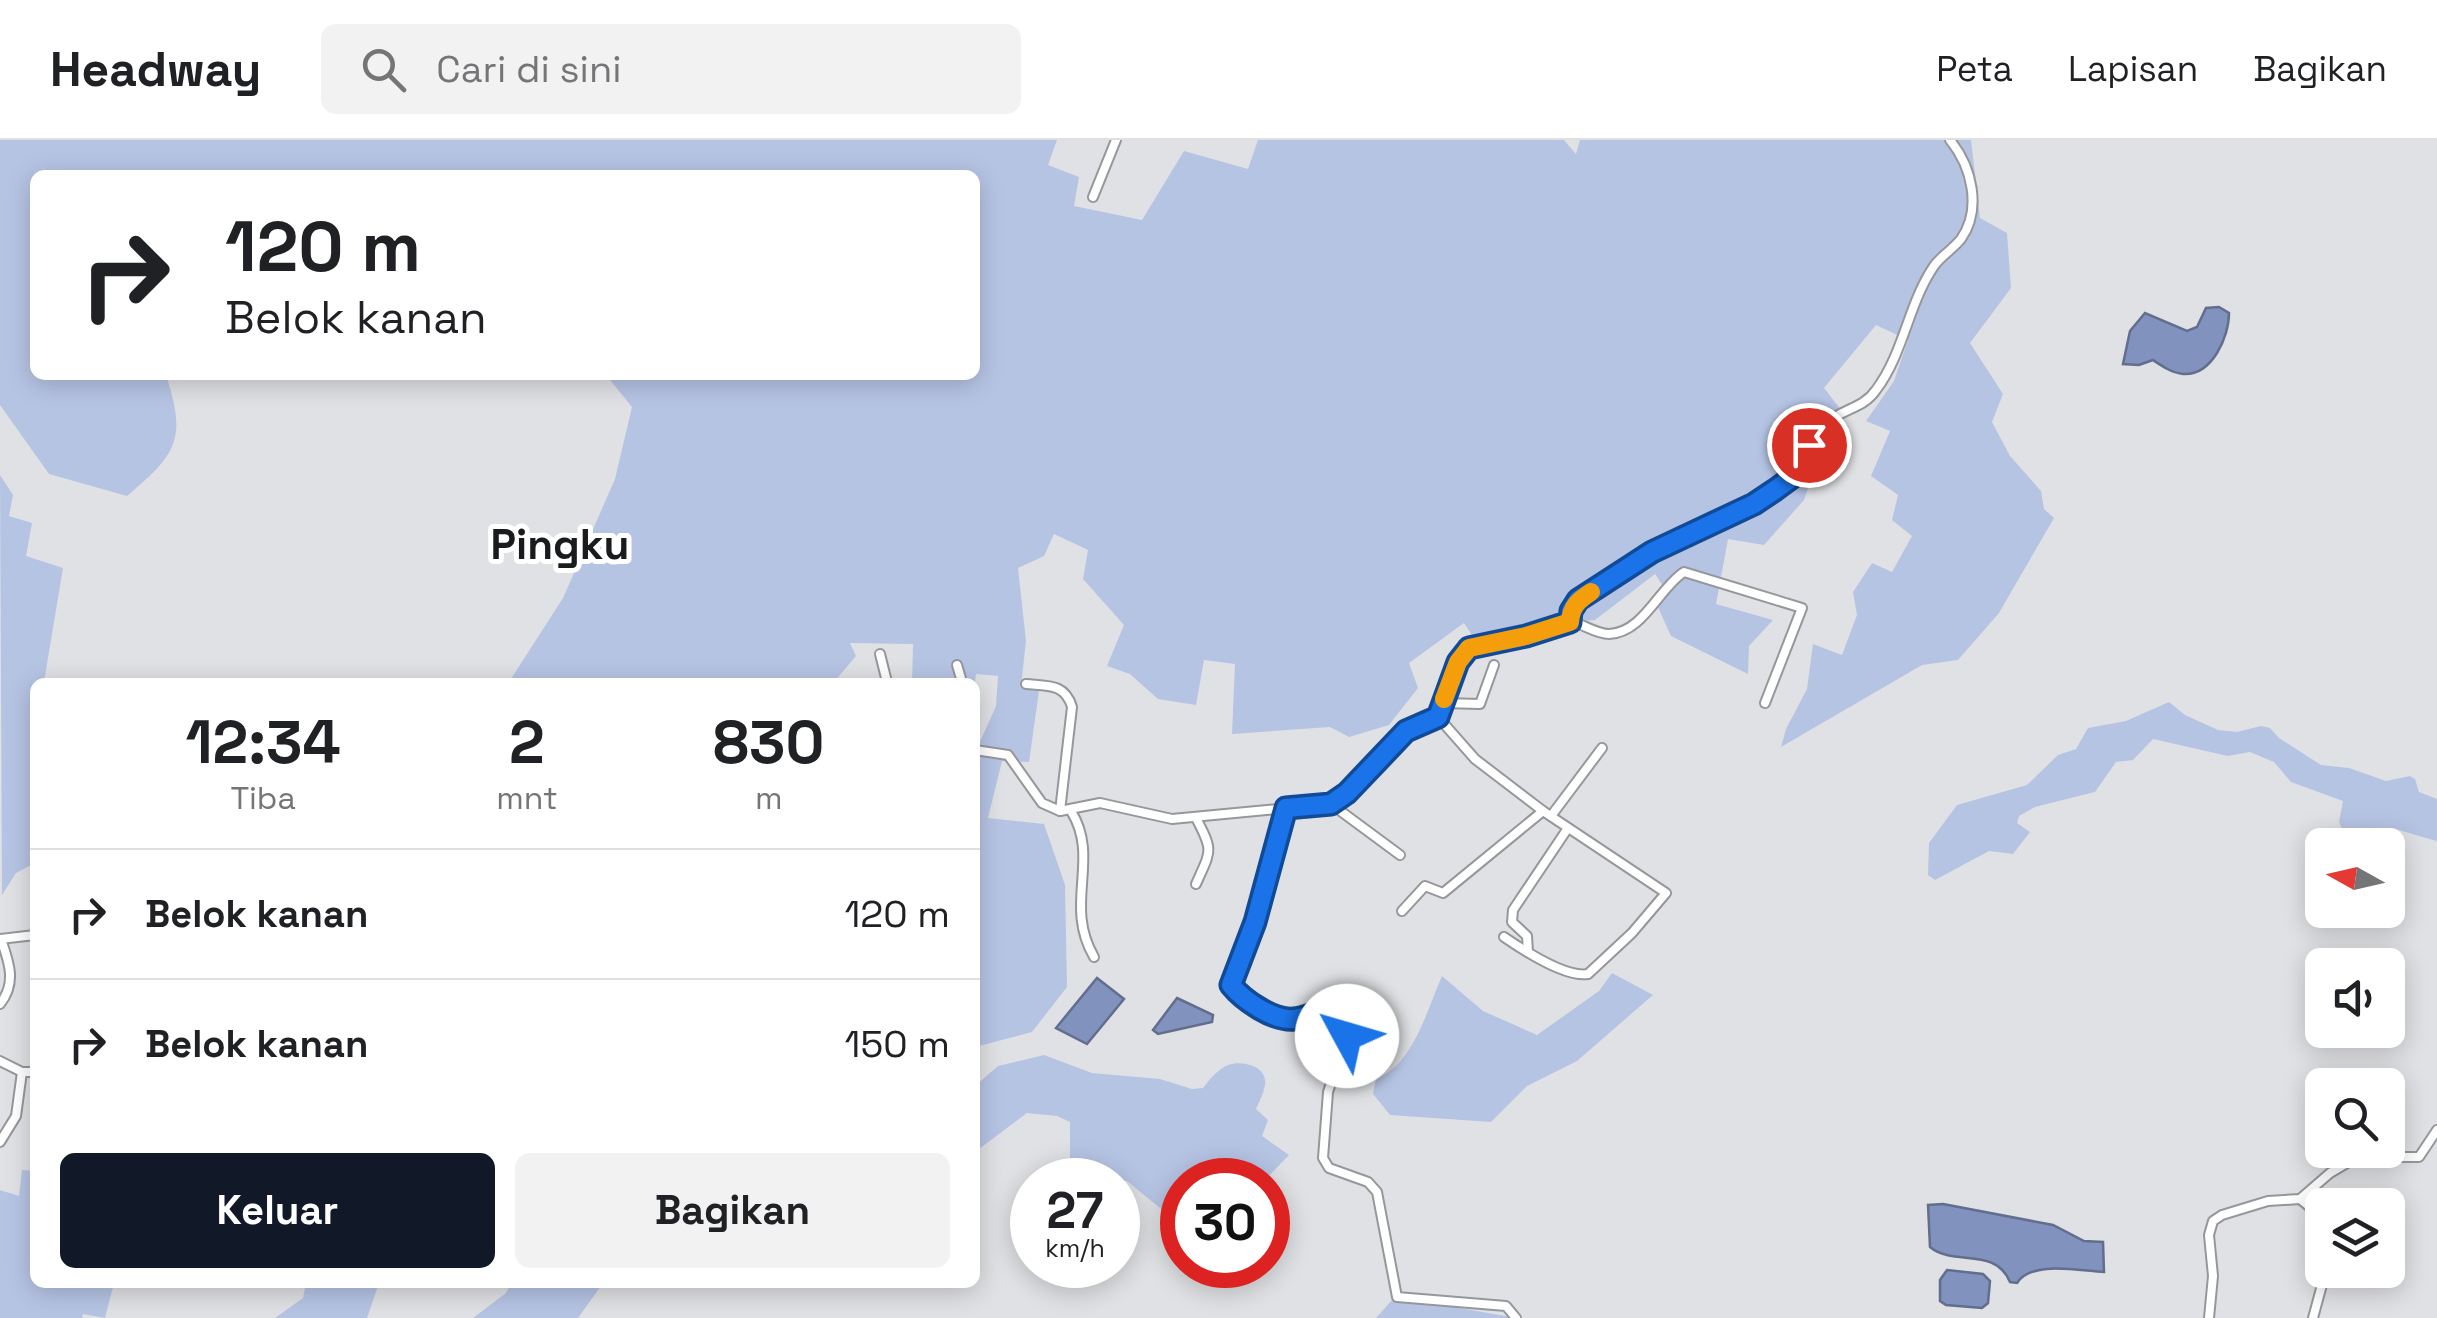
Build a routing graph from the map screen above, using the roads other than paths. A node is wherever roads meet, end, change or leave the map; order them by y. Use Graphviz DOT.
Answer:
graph roads {
  1 [pos="1116,140"];
  2 [pos="1950,140"];
  3 [pos="1093,196"];
  4 [pos="1570,622"];
  5 [pos="880,654"];
  6 [pos="957,665"];
  7 [pos="1494,665"];
  8 [pos="886,678"];
  9 [pos="961,678"];
  10 [pos="1026,684"];
  11 [pos="1442,703"];
  12 [pos="1764,703"];
  13 [pos="1438,717"];
  14 [pos="1602,748"];
  15 [pos="980,751"];
  16 [pos="1331,804"];
  17 [pos="1286,808"];
  18 [pos="1060,810"];
  19 [pos="1071,811"];
  20 [pos="1547,813"];
  21 [pos="1196,818"];
  22 [pos="1568,828"];
  23 [pos="1400,855"];
  24 [pos="1196,884"];
  25 [pos="1402,911"];
  26 [pos="30,936"];
  27 [pos="1504,937"];
  28 [pos="0,939"];
  29 [pos="1528,952"];
  30 [pos="1094,958"];
  31 [pos="0,1004"];
  32 [pos="0,1062"];
  33 [pos="22,1072"];
  34 [pos="30,1072"];
  35 [pos="2437,1130"];
  36 [pos="0,1142"];
  37 [pos="2300,1200"];
  38 [pos="2305,1204"];
  39 [pos="2322,1288"];
  40 [pos="1516,1318"];
  41 [pos="2209,1318"];
  42 [pos="2314,1318"];
  1 -- 3 [label="street"];
  2 -- 4 [label="street"];
  4 -- 11 [label="street"];
  4 -- 12 [label="street"];
  5 -- 8 [label="street"];
  6 -- 9 [label="street"];
  7 -- 11 [label="street"];
  10 -- 18 [label="street"];
  11 -- 13 [label="street"];
  13 -- 16 [label="street"];
  13 -- 20 [label="street"];
  14 -- 20 [label="street"];
  15 -- 18 [label="street"];
  16 -- 17 [label="street"];
  16 -- 23 [label="street"];
  17 -- 21 [label="street"];
  17 -- 40 [label="street"];
  18 -- 19 [label="street"];
  19 -- 21 [label="street"];
  19 -- 30 [label="street"];
  20 -- 22 [label="street"];
  20 -- 25 [label="street"];
  21 -- 24 [label="street"];
  22 -- 29 [label="street"];
  22 -- 29 [label="street"];
  26 -- 28 [label="street"];
  27 -- 29 [label="street"];
  28 -- 31 [label="street"];
  32 -- 33 [label="street"];
  33 -- 34 [label="street"];
  33 -- 36 [label="street"];
  35 -- 37 [label="street"];
  37 -- 38 [label="street"];
  37 -- 41 [label="street"];
  39 -- 42 [label="street"];
}
